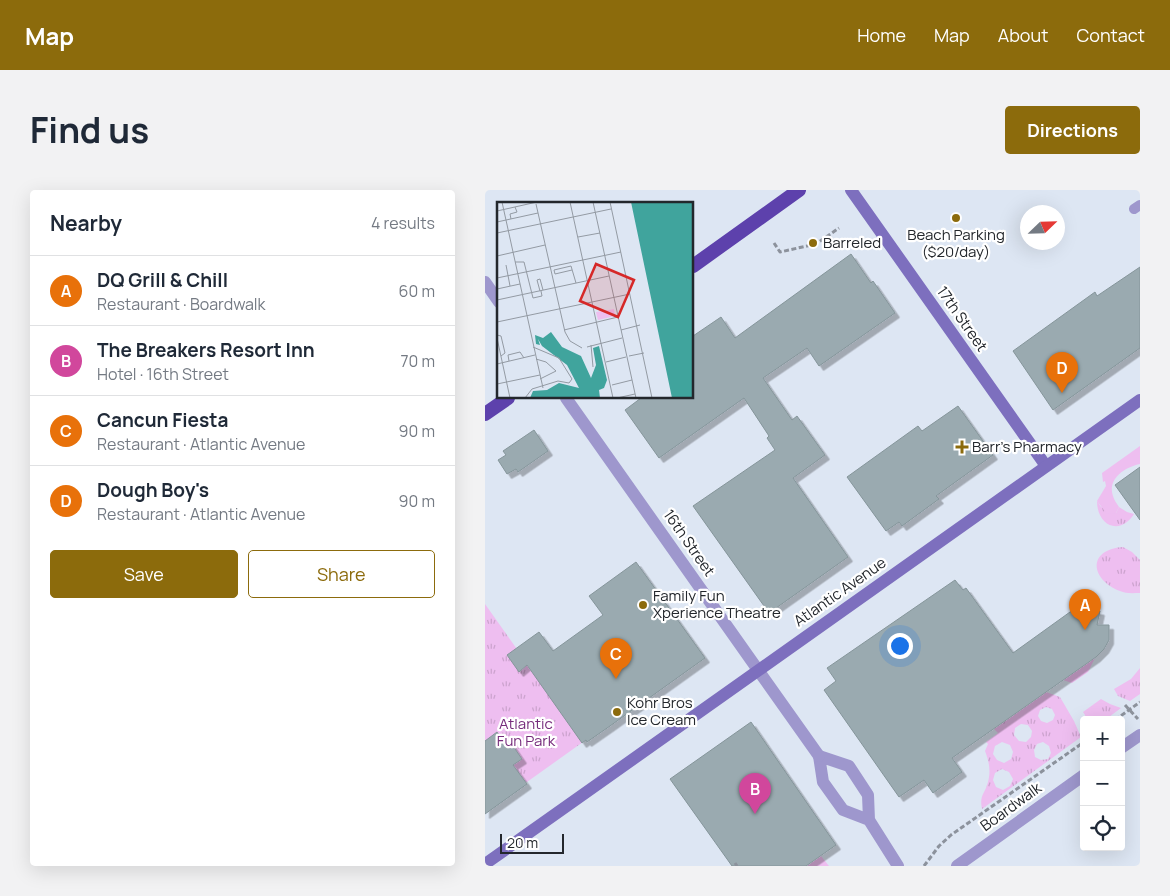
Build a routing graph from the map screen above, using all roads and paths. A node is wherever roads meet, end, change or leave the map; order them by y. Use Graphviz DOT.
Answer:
graph roads {
  1 [pos="799,190"];
  2 [pos="851,190"];
  3 [pos="839,228"];
  4 [pos="774,243"];
  5 [pos="694,265"];
  6 [pos="485,282"];
  7 [pos="497,299"];
  8 [pos="507,399"];
  9 [pos="567,399"];
  10 [pos="1140,400"];
  11 [pos="485,414"];
  12 [pos="1046,466"];
  13 [pos="758,670"];
  14 [pos="1140,702"];
  15 [pos="1125,704"];
  16 [pos="1130,708"];
  17 [pos="1120,716"];
  18 [pos="1140,722"];
  19 [pos="1140,735"];
  20 [pos="1080,745"];
  21 [pos="1125,745"];
  22 [pos="819,756"];
  23 [pos="1080,778"];
  24 [pos="869,820"];
  25 [pos="485,864"];
  26 [pos="898,866"];
  27 [pos="923,866"];
  28 [pos="957,866"];
  1 -- 5 [label="highway"];
  2 -- 12 [label="main road, 17th Street"];
  3 -- 4 [label="path"];
  6 -- 7 [label="street"];
  8 -- 11 [label="highway"];
  9 -- 13 [label="street, 16th Street"];
  10 -- 12 [label="main road, Atlantic Avenue"];
  12 -- 13 [label="main road, Atlantic Avenue"];
  13 -- 22 [label="street, 16th Street"];
  13 -- 25 [label="main road, Atlantic Avenue"];
  14 -- 16 [label="path"];
  15 -- 16 [label="path"];
  16 -- 17 [label="path"];
  16 -- 18 [label="path"];
  19 -- 21 [label="street"];
  20 -- 27 [label="path"];
  22 -- 24 [label="street, 16th Street"];
  22 -- 24 [label="street"];
  23 -- 28 [label="street, Boardwalk"];
  24 -- 26 [label="street"];
}
